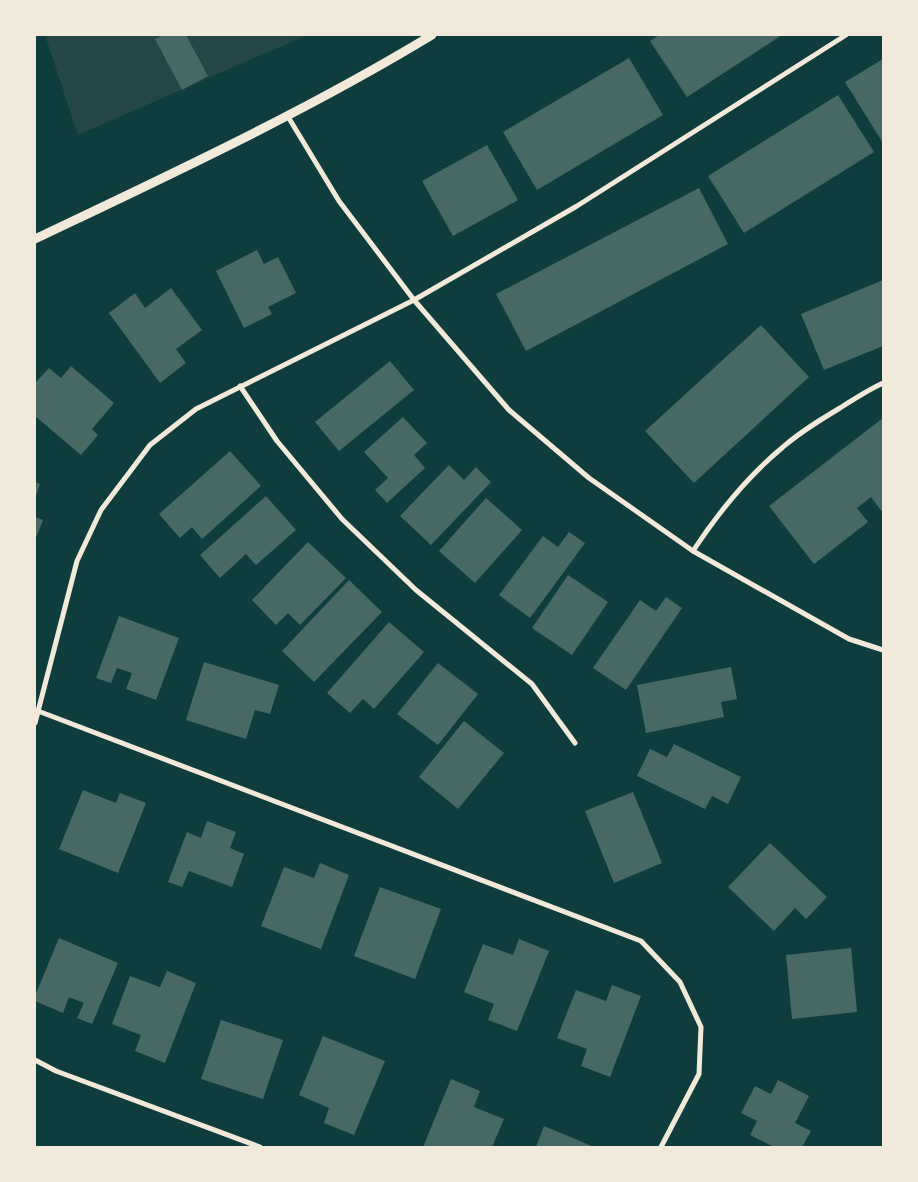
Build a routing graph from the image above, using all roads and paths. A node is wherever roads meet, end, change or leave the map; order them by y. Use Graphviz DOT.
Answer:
graph roads {
  1 [pos="432,35"];
  2 [pos="846,35"];
  3 [pos="287,115"];
  4 [pos="35,239"];
  5 [pos="414,300"];
  6 [pos="883,383"];
  7 [pos="240,386"];
  8 [pos="693,551"];
  9 [pos="883,650"];
  10 [pos="38,711"];
  11 [pos="35,723"];
  12 [pos="575,743"];
  13 [pos="35,1060"];
  14 [pos="260,1147"];
  15 [pos="661,1147"];
  1 -- 3 [label="street"];
  2 -- 5 [label="street"];
  3 -- 4 [label="street"];
  3 -- 5 [label="street"];
  5 -- 7 [label="street"];
  5 -- 8 [label="street"];
  6 -- 8 [label="street"];
  7 -- 10 [label="street"];
  7 -- 12 [label="street"];
  8 -- 9 [label="street"];
  10 -- 11 [label="street"];
  10 -- 15 [label="street"];
  13 -- 14 [label="street"];
}
